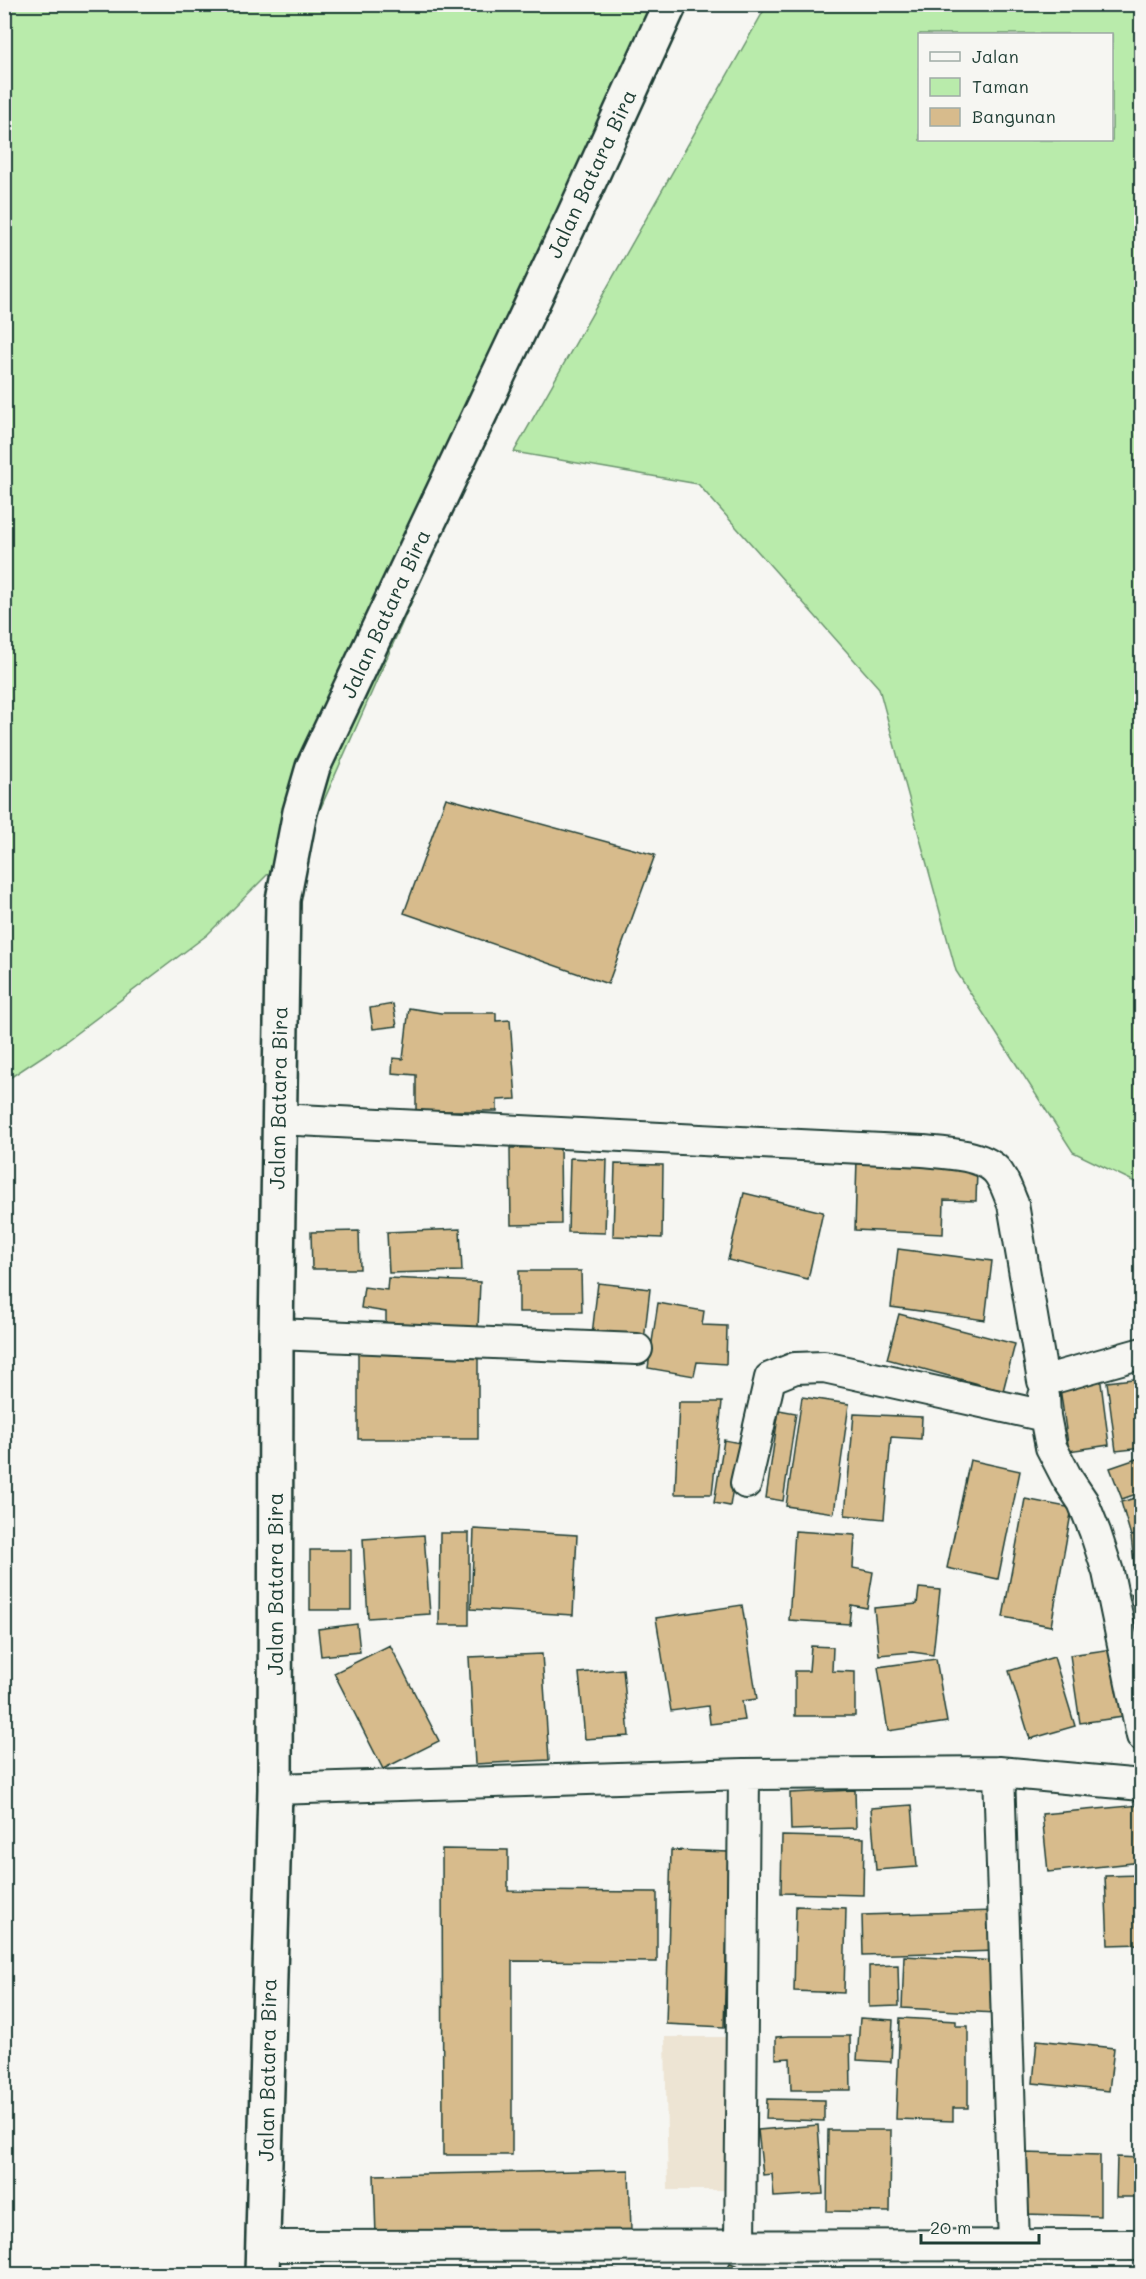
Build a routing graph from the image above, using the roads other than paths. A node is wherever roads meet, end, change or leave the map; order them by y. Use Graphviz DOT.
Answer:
graph roads {
  1 [pos="670,4"];
  2 [pos="278,1119"];
  3 [pos="276,1334"];
  4 [pos="637,1349"];
  5 [pos="1142,1353"];
  6 [pos="1043,1381"];
  7 [pos="1045,1416"];
  8 [pos="746,1483"];
  9 [pos="1142,1736"];
  10 [pos="999,1772"];
  11 [pos="744,1774"];
  12 [pos="1142,1785"];
  13 [pos="275,1789"];
  14 [pos="1014,2244"];
  15 [pos="740,2245"];
  16 [pos="1142,2245"];
  17 [pos="263,2260"];
  1 -- 2 [label="street, Jalan Batara Bira"];
  2 -- 3 [label="street, Jalan Batara Bira"];
  2 -- 6 [label="street"];
  3 -- 4 [label="street"];
  3 -- 13 [label="street, Jalan Batara Bira"];
  5 -- 6 [label="street"];
  6 -- 7 [label="street"];
  7 -- 8 [label="street"];
  7 -- 9 [label="street"];
  10 -- 11 [label="street"];
  10 -- 12 [label="street"];
  10 -- 14 [label="street"];
  11 -- 13 [label="street"];
  11 -- 15 [label="street"];
  13 -- 17 [label="street, Jalan Batara Bira"];
  14 -- 15 [label="street"];
  14 -- 16 [label="street"];
  15 -- 17 [label="street"];
}
